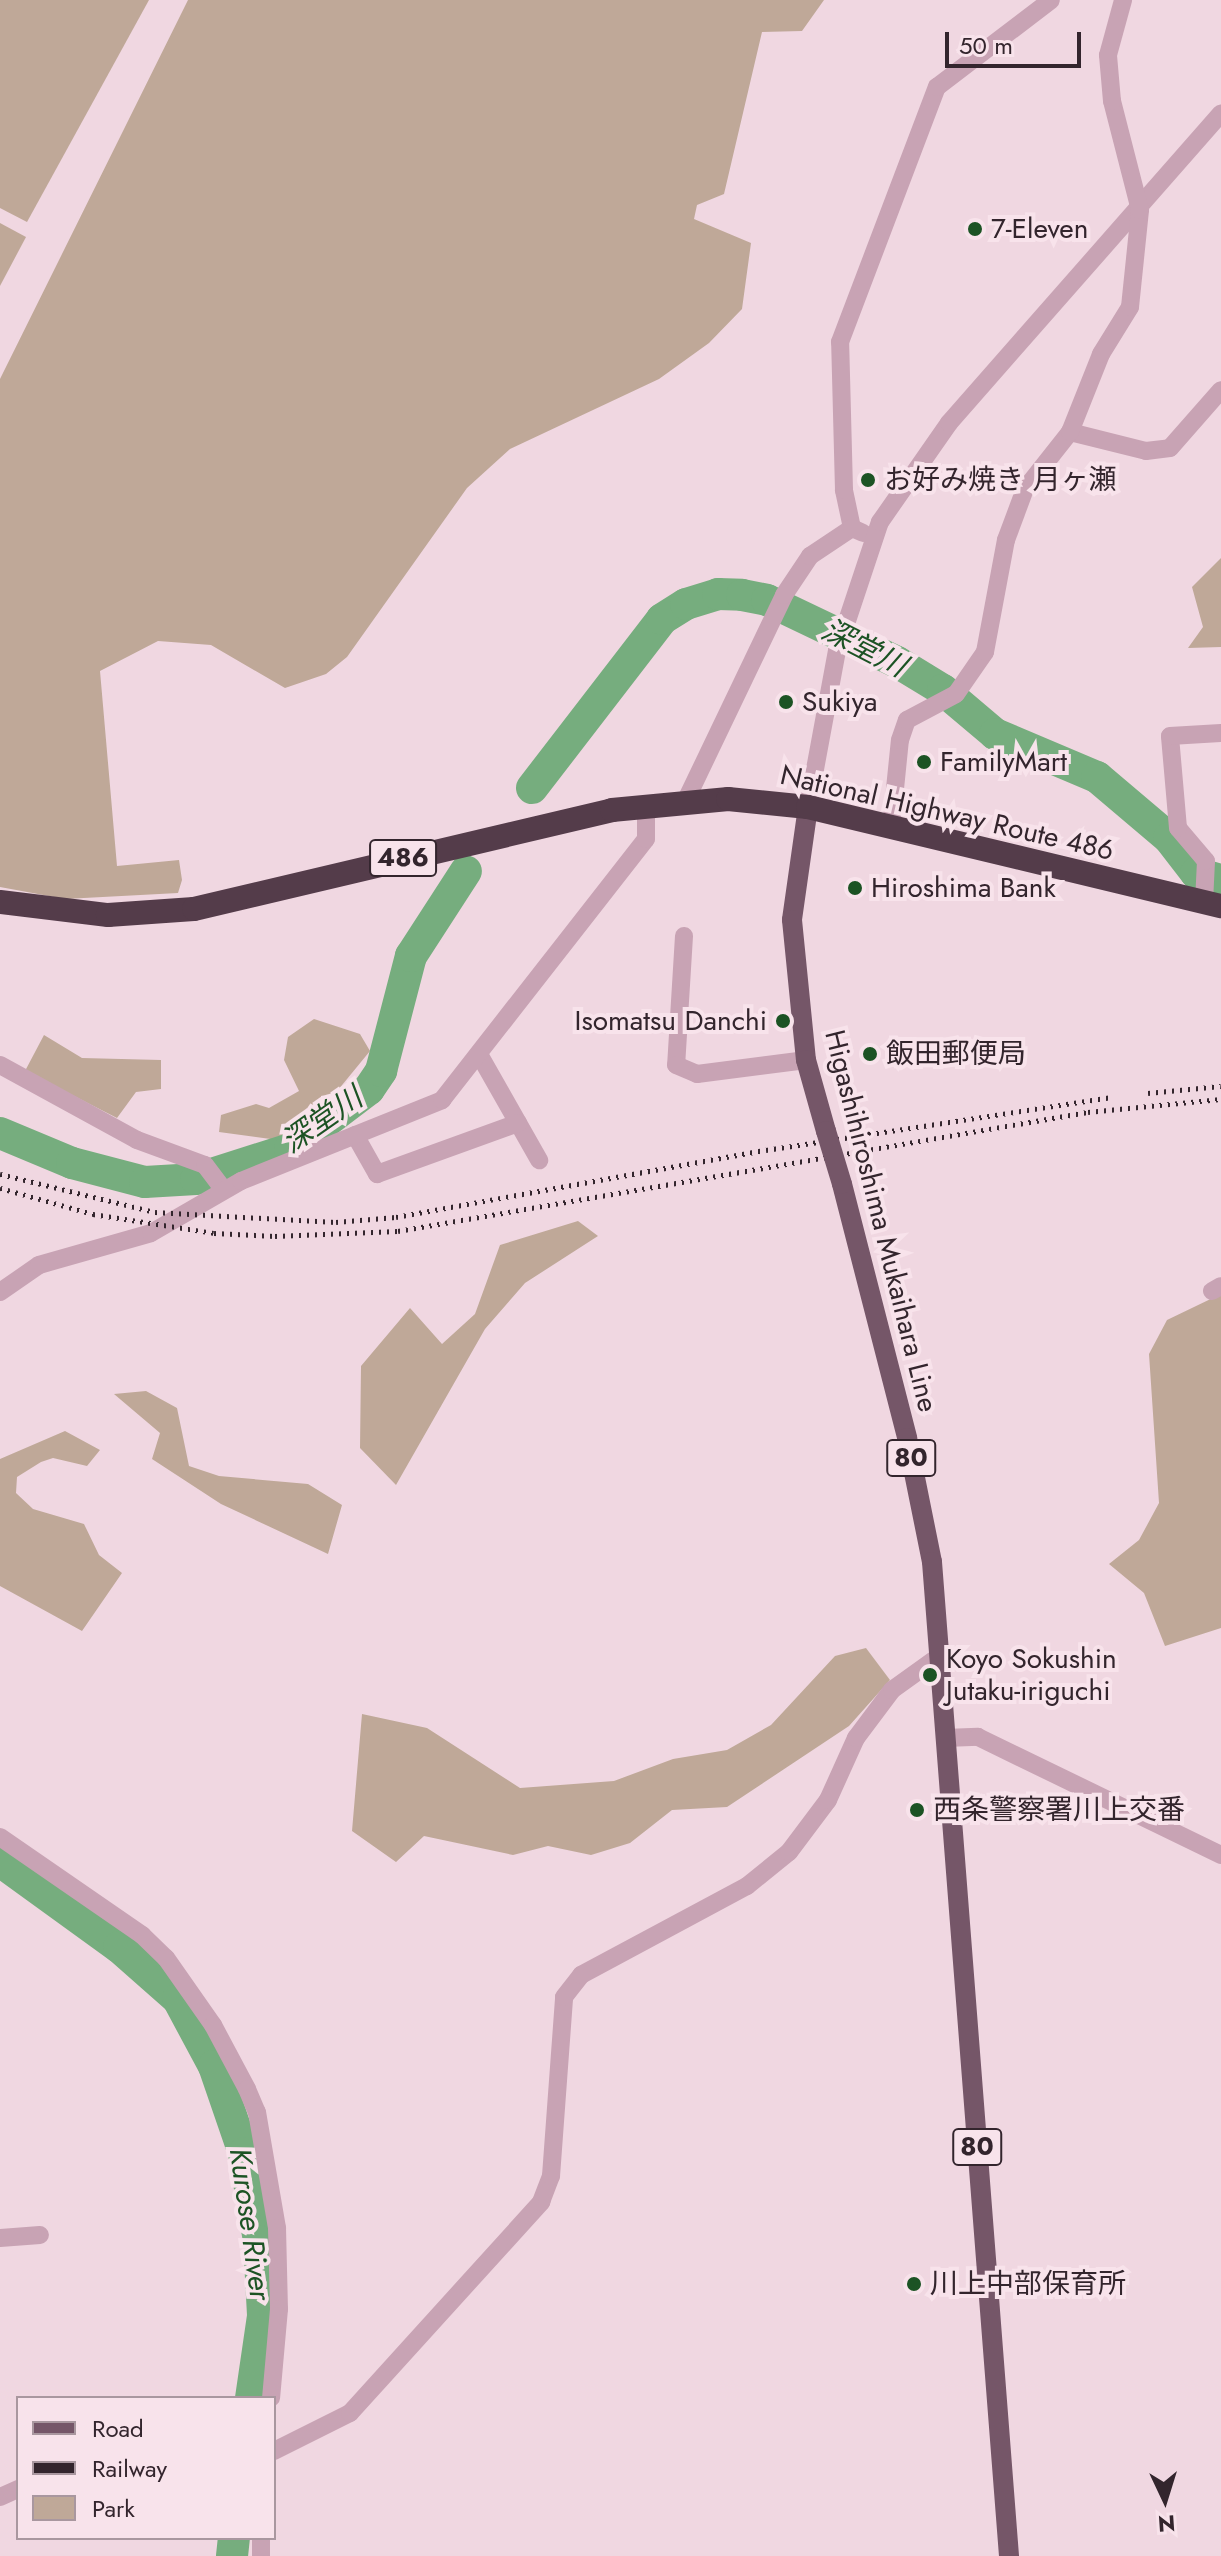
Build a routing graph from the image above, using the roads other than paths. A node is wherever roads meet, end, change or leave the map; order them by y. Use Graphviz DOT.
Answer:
graph roads {
  1 [pos="1051,0"];
  2 [pos="1123,0"];
  3 [pos="1221,113"];
  4 [pos="1140,210"];
  5 [pos="1221,390"];
  6 [pos="1070,432"];
  7 [pos="852,528"];
  8 [pos="874,538"];
  9 [pos="1221,733"];
  10 [pos="686,800"];
  11 [pos="646,805"];
  12 [pos="808,807"];
  13 [pos="891,828"];
  14 [pos="1209,891"];
  15 [pos="0,902"];
  16 [pos="684,936"];
  17 [pos="480,1056"];
  18 [pos="806,1060"];
  19 [pos="0,1065"];
  20 [pos="518,1123"];
  21 [pos="355,1135"];
  22 [pos="539,1160"];
  23 [pos="220,1186"];
  24 [pos="0,1292"];
  25 [pos="938,1657"];
  26 [pos="945,1738"];
  27 [pos="0,1837"];
  28 [pos="1221,1855"];
  29 [pos="40,2235"];
  30 [pos="0,2238"];
  31 [pos="271,2396"];
  32 [pos="276,2450"];
  33 [pos="1009,2556"];
  1 -- 7 [label="street"];
  2 -- 4 [label="street"];
  3 -- 4 [label="street"];
  4 -- 6 [label="street"];
  4 -- 8 [label="street"];
  5 -- 6 [label="street"];
  6 -- 13 [label="street"];
  7 -- 8 [label="street"];
  7 -- 10 [label="street"];
  8 -- 12 [label="street"];
  9 -- 14 [label="street"];
  10 -- 11 [label="highway, National Highway Route 486 / 486"];
  10 -- 12 [label="highway, National Highway Route 486 / 486"];
  11 -- 15 [label="highway, National Highway Route 486 / 486"];
  11 -- 17 [label="street"];
  12 -- 13 [label="highway, National Highway Route 486 / 486"];
  12 -- 18 [label="main road, Higashihiroshima Mukaihara Line / 80"];
  13 -- 14 [label="highway, National Highway Route 486 / 486"];
  16 -- 18 [label="street"];
  17 -- 20 [label="street"];
  17 -- 21 [label="street"];
  18 -- 25 [label="main road, Higashihiroshima Mukaihara Line / 80, bridge"];
  19 -- 23 [label="street"];
  20 -- 21 [label="street"];
  20 -- 22 [label="street"];
  21 -- 23 [label="street"];
  23 -- 24 [label="street"];
  25 -- 26 [label="main road, Higashihiroshima Mukaihara Line / 80"];
  25 -- 32 [label="street"];
  26 -- 28 [label="street"];
  26 -- 33 [label="main road, Higashihiroshima Mukaihara Line / 80"];
  27 -- 31 [label="street"];
  29 -- 30 [label="street"];
}
